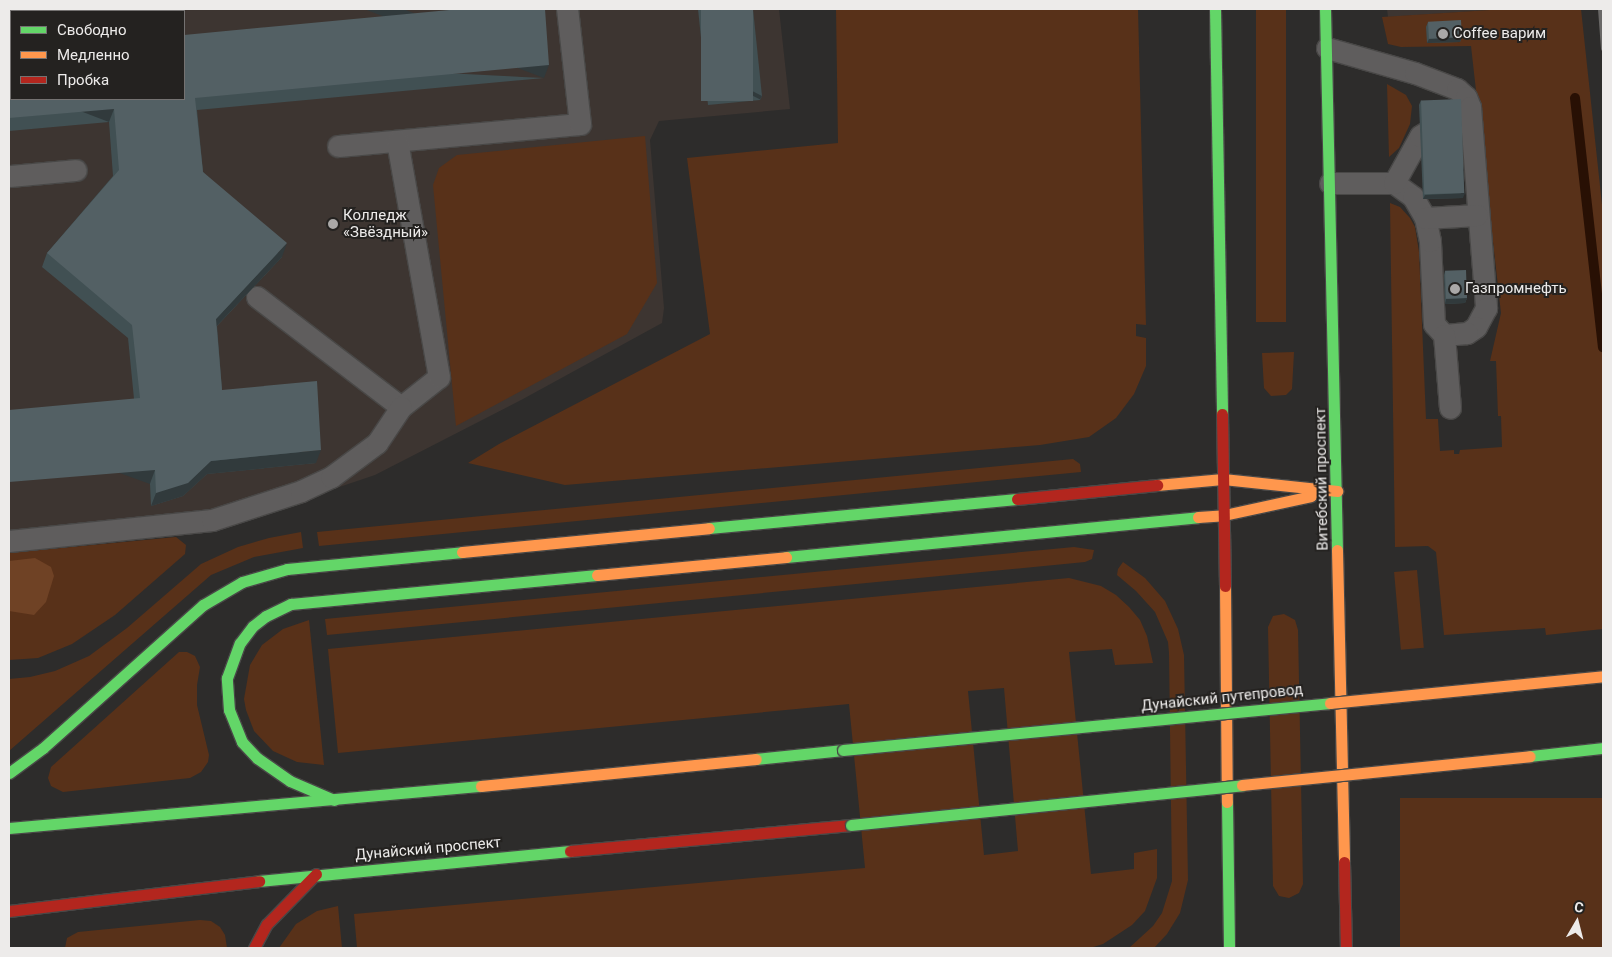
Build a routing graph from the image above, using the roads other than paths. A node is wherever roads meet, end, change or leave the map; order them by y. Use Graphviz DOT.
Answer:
graph roads {
  1 [pos="567,9"];
  2 [pos="1215,9"];
  3 [pos="1325,9"];
  4 [pos="1327,48"];
  5 [pos="1470,107"];
  6 [pos="397,142"];
  7 [pos="338,146"];
  8 [pos="1431,156"];
  9 [pos="1473,161"];
  10 [pos="76,170"];
  11 [pos="1454,172"];
  12 [pos="9,176"];
  13 [pos="1330,183"];
  14 [pos="1394,183"];
  15 [pos="1477,215"];
  16 [pos="1425,218"];
  17 [pos="257,297"];
  18 [pos="1444,335"];
  19 [pos="401,407"];
  20 [pos="1450,408"];
  21 [pos="1223,480"];
  22 [pos="1337,491"];
  23 [pos="1224,515"];
  24 [pos="9,541"];
  25 [pos="1603,676"];
  26 [pos="1603,748"];
  27 [pos="9,773"];
  28 [pos="334,800"];
  29 [pos="9,828"];
  30 [pos="316,874"];
  31 [pos="9,911"];
  32 [pos="254,948"];
  33 [pos="1229,948"];
  34 [pos="1346,948"];
  1 -- 6 [label="lane"];
  2 -- 21 [label="main road"];
  3 -- 4 [label="main road, Витебский проспект"];
  4 -- 5 [label="lane"];
  4 -- 13 [label="main road, Витебский проспект"];
  5 -- 9 [label="lane"];
  5 -- 14 [label="lane"];
  6 -- 7 [label="lane"];
  6 -- 19 [label="lane"];
  8 -- 14 [label="lane"];
  9 -- 11 [label="lane"];
  9 -- 15 [label="lane"];
  10 -- 12 [label="lane"];
  13 -- 14 [label="lane"];
  13 -- 22 [label="main road, Витебский проспект"];
  14 -- 16 [label="lane"];
  15 -- 16 [label="lane"];
  15 -- 18 [label="lane"];
  16 -- 18 [label="lane"];
  17 -- 19 [label="lane"];
  18 -- 20 [label="lane"];
  19 -- 24 [label="lane"];
  21 -- 22 [label="main road"];
  21 -- 23 [label="main road"];
  21 -- 27 [label="main road"];
  22 -- 23 [label="main road"];
  22 -- 34 [label="main road, Витебский проспект"];
  23 -- 28 [label="main road"];
  23 -- 33 [label="main road"];
  25 -- 28 [label="main road, Дунайский путепровод, bridge"];
  26 -- 30 [label="main road, Дунайский проспект, bridge"];
  28 -- 29 [label="main road"];
  30 -- 31 [label="main road, Дунайский проспект"];
  30 -- 32 [label="main road"];
}
